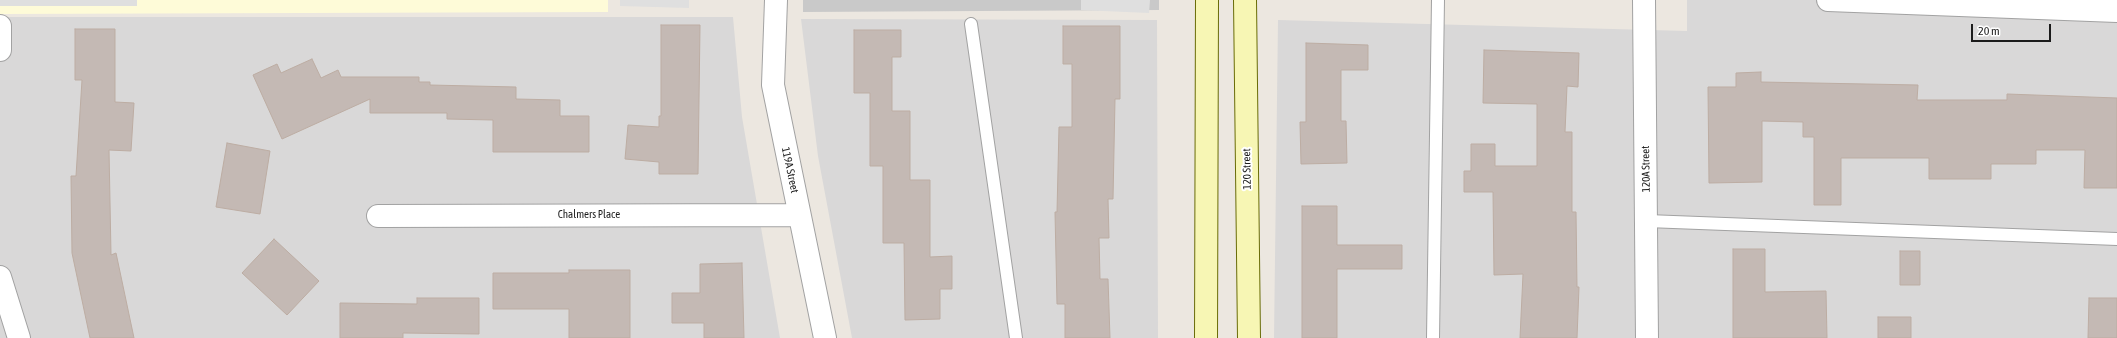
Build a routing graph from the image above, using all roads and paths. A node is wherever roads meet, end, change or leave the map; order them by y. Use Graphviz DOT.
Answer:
graph roads {
  1 [pos="776,0"];
  2 [pos="1207,0"];
  3 [pos="1244,0"];
  4 [pos="1438,0"];
  5 [pos="1644,0"];
  6 [pos="1828,0"];
  7 [pos="2117,11"];
  8 [pos="971,24"];
  9 [pos="0,26"];
  10 [pos="0,50"];
  11 [pos="799,215"];
  12 [pos="378,216"];
  13 [pos="1647,221"];
  14 [pos="2117,239"];
  15 [pos="0,277"];
  16 [pos="19,338"];
  17 [pos="825,338"];
  18 [pos="1016,338"];
  19 [pos="1206,338"];
  20 [pos="1249,338"];
  21 [pos="1433,338"];
  22 [pos="1647,338"];
  1 -- 11 [label="street, 119A Street"];
  2 -- 19 [label="main road"];
  3 -- 20 [label="main road, 120 Street"];
  4 -- 21 [label="lane"];
  5 -- 13 [label="street, 120A Street"];
  6 -- 7 [label="street"];
  8 -- 18 [label="lane"];
  9 -- 10 [label="street"];
  11 -- 12 [label="street, Chalmers Place"];
  11 -- 17 [label="street, 119A Street"];
  13 -- 14 [label="lane"];
  13 -- 22 [label="street, 120A Street"];
  15 -- 16 [label="street"];
}
